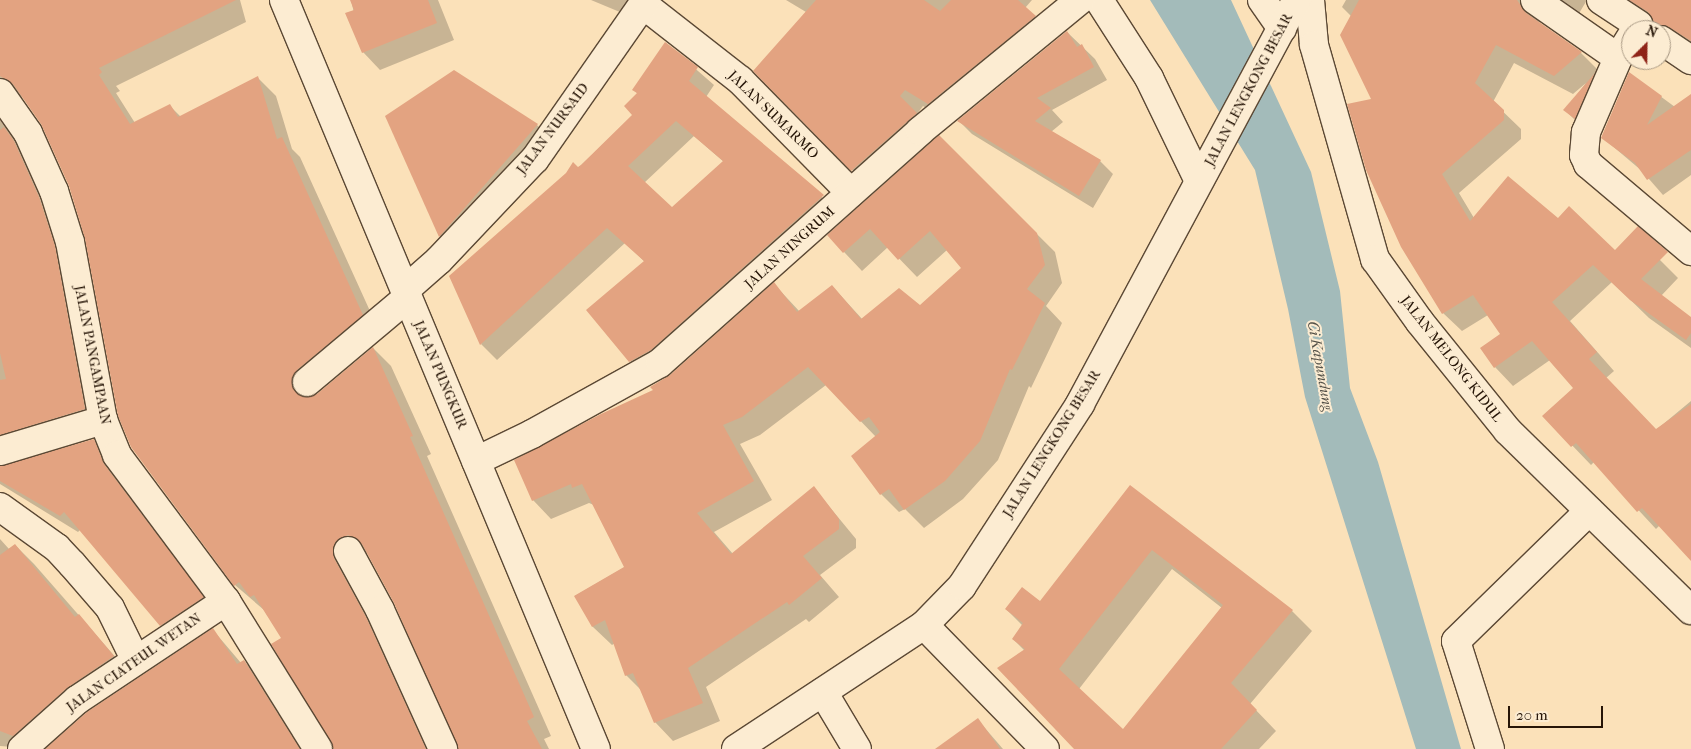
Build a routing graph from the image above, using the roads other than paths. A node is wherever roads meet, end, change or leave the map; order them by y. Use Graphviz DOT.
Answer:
graph roads {
  1 [pos="284,0"];
  2 [pos="1080,0"];
  3 [pos="1099,0"];
  4 [pos="1262,0"];
  5 [pos="1297,0"];
  6 [pos="1310,0"];
  7 [pos="1535,0"];
  8 [pos="1601,0"];
  9 [pos="645,2"];
  10 [pos="1621,22"];
  11 [pos="1621,31"];
  12 [pos="1281,33"];
  13 [pos="1671,47"];
  14 [pos="1691,60"];
  15 [pos="1621,62"];
  16 [pos="0,93"];
  17 [pos="1205,172"];
  18 [pos="851,193"];
  19 [pos="1691,251"];
  20 [pos="406,294"];
  21 [pos="307,382"];
  22 [pos="103,420"];
  23 [pos="0,451"];
  24 [pos="476,461"];
  25 [pos="0,507"];
  26 [pos="1589,511"];
  27 [pos="348,551"];
  28 [pos="226,601"];
  29 [pos="1691,610"];
  30 [pos="924,625"];
  31 [pos="135,659"];
  32 [pos="823,692"];
  33 [pos="22,749"];
  34 [pos="318,749"];
  35 [pos="443,749"];
  36 [pos="596,749"];
  37 [pos="736,749"];
  38 [pos="857,749"];
  39 [pos="1045,749"];
  40 [pos="1490,749"];
  1 -- 20 [label="street, JALAN PUNGKUR"];
  2 -- 18 [label="street, JALAN NINGRUM"];
  3 -- 17 [label="street"];
  4 -- 12 [label="street"];
  5 -- 12 [label="street, JALAN LENGKONG BESAR"];
  6 -- 26 [label="street, JALAN MELONG KIDUL"];
  7 -- 11 [label="street"];
  8 -- 10 [label="street"];
  9 -- 18 [label="street, JALAN SUMARMO"];
  9 -- 20 [label="street, JALAN NURSAID"];
  12 -- 17 [label="street, JALAN LENGKONG BESAR"];
  13 -- 14 [label="street"];
  15 -- 19 [label="street"];
  16 -- 22 [label="street, JALAN PANGAMPAAN"];
  17 -- 30 [label="street, JALAN LENGKONG BESAR"];
  18 -- 24 [label="street, JALAN NINGRUM"];
  20 -- 21 [label="street, JALAN NURSAID"];
  20 -- 24 [label="street, JALAN PUNGKUR"];
  22 -- 23 [label="street"];
  22 -- 28 [label="street, JALAN PANGAMPAAN"];
  24 -- 36 [label="street, JALAN PUNGKUR"];
  25 -- 31 [label="street"];
  26 -- 29 [label="street, JALAN MELONG KIDUL"];
  26 -- 40 [label="street"];
  27 -- 35 [label="street"];
  28 -- 31 [label="street, JALAN CIATEUL WETAN"];
  28 -- 34 [label="street, JALAN PANGAMPAAN"];
  30 -- 32 [label="street, JALAN LENGKONG BESAR"];
  30 -- 39 [label="street"];
  31 -- 33 [label="street, JALAN CIATEUL WETAN"];
  32 -- 37 [label="street, JALAN LENGKONG BESAR"];
  32 -- 38 [label="street"];
}
